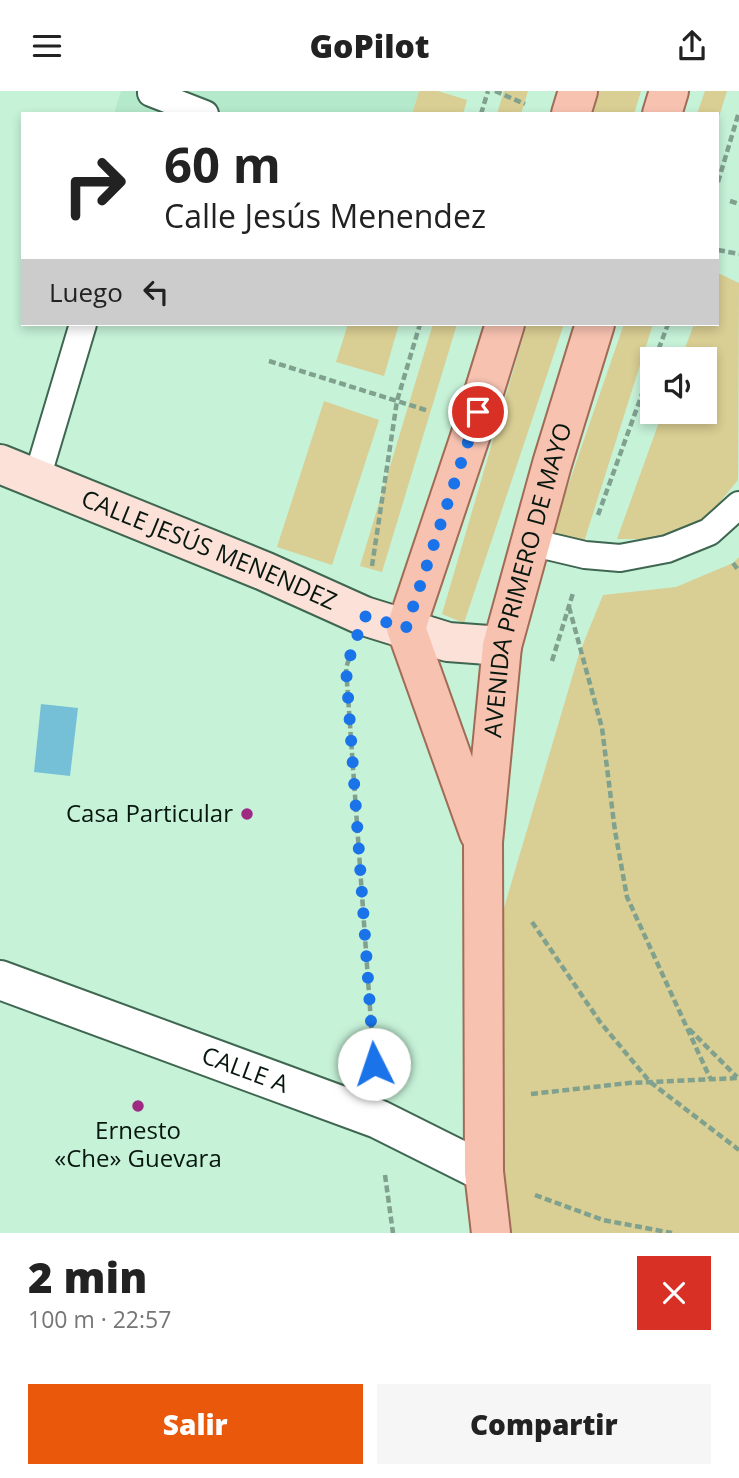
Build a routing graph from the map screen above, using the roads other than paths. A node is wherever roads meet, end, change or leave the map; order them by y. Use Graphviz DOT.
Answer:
graph roads {
  1 [pos="579,91"];
  2 [pos="669,91"];
  3 [pos="149,99"];
  4 [pos="198,112"];
  5 [pos="572,112"];
  6 [pos="663,112"];
  7 [pos="82,326"];
  8 [pos="504,326"];
  9 [pos="594,326"];
  10 [pos="0,464"];
  11 [pos="37,478"];
  12 [pos="739,505"];
  13 [pos="530,542"];
  14 [pos="406,628"];
  15 [pos="502,646"];
  16 [pos="482,842"];
  17 [pos="0,980"];
  18 [pos="484,1172"];
  19 [pos="491,1233"];
  1 -- 5 [label="main road"];
  2 -- 6 [label="main road"];
  3 -- 4 [label="lane"];
  7 -- 11 [label="lane"];
  8 -- 14 [label="main road"];
  9 -- 13 [label="main road, AVENIDA PRIMERO DE MAYO"];
  10 -- 11 [label="street, CALLE JESÚS MENENDEZ"];
  11 -- 14 [label="street, CALLE JESÚS MENENDEZ"];
  12 -- 13 [label="lane"];
  13 -- 15 [label="main road, AVENIDA PRIMERO DE MAYO"];
  14 -- 15 [label="street, CALLE JESÚS MENENDEZ"];
  14 -- 16 [label="main road, AVENIDA PRIMERO DE MAYO"];
  15 -- 16 [label="main road, AVENIDA PRIMERO DE MAYO"];
  16 -- 18 [label="main road, AVENIDA PRIMERO DE MAYO"];
  17 -- 18 [label="street, CALLE A"];
  18 -- 19 [label="main road, AVENIDA PRIMERO DE MAYO"];
}
